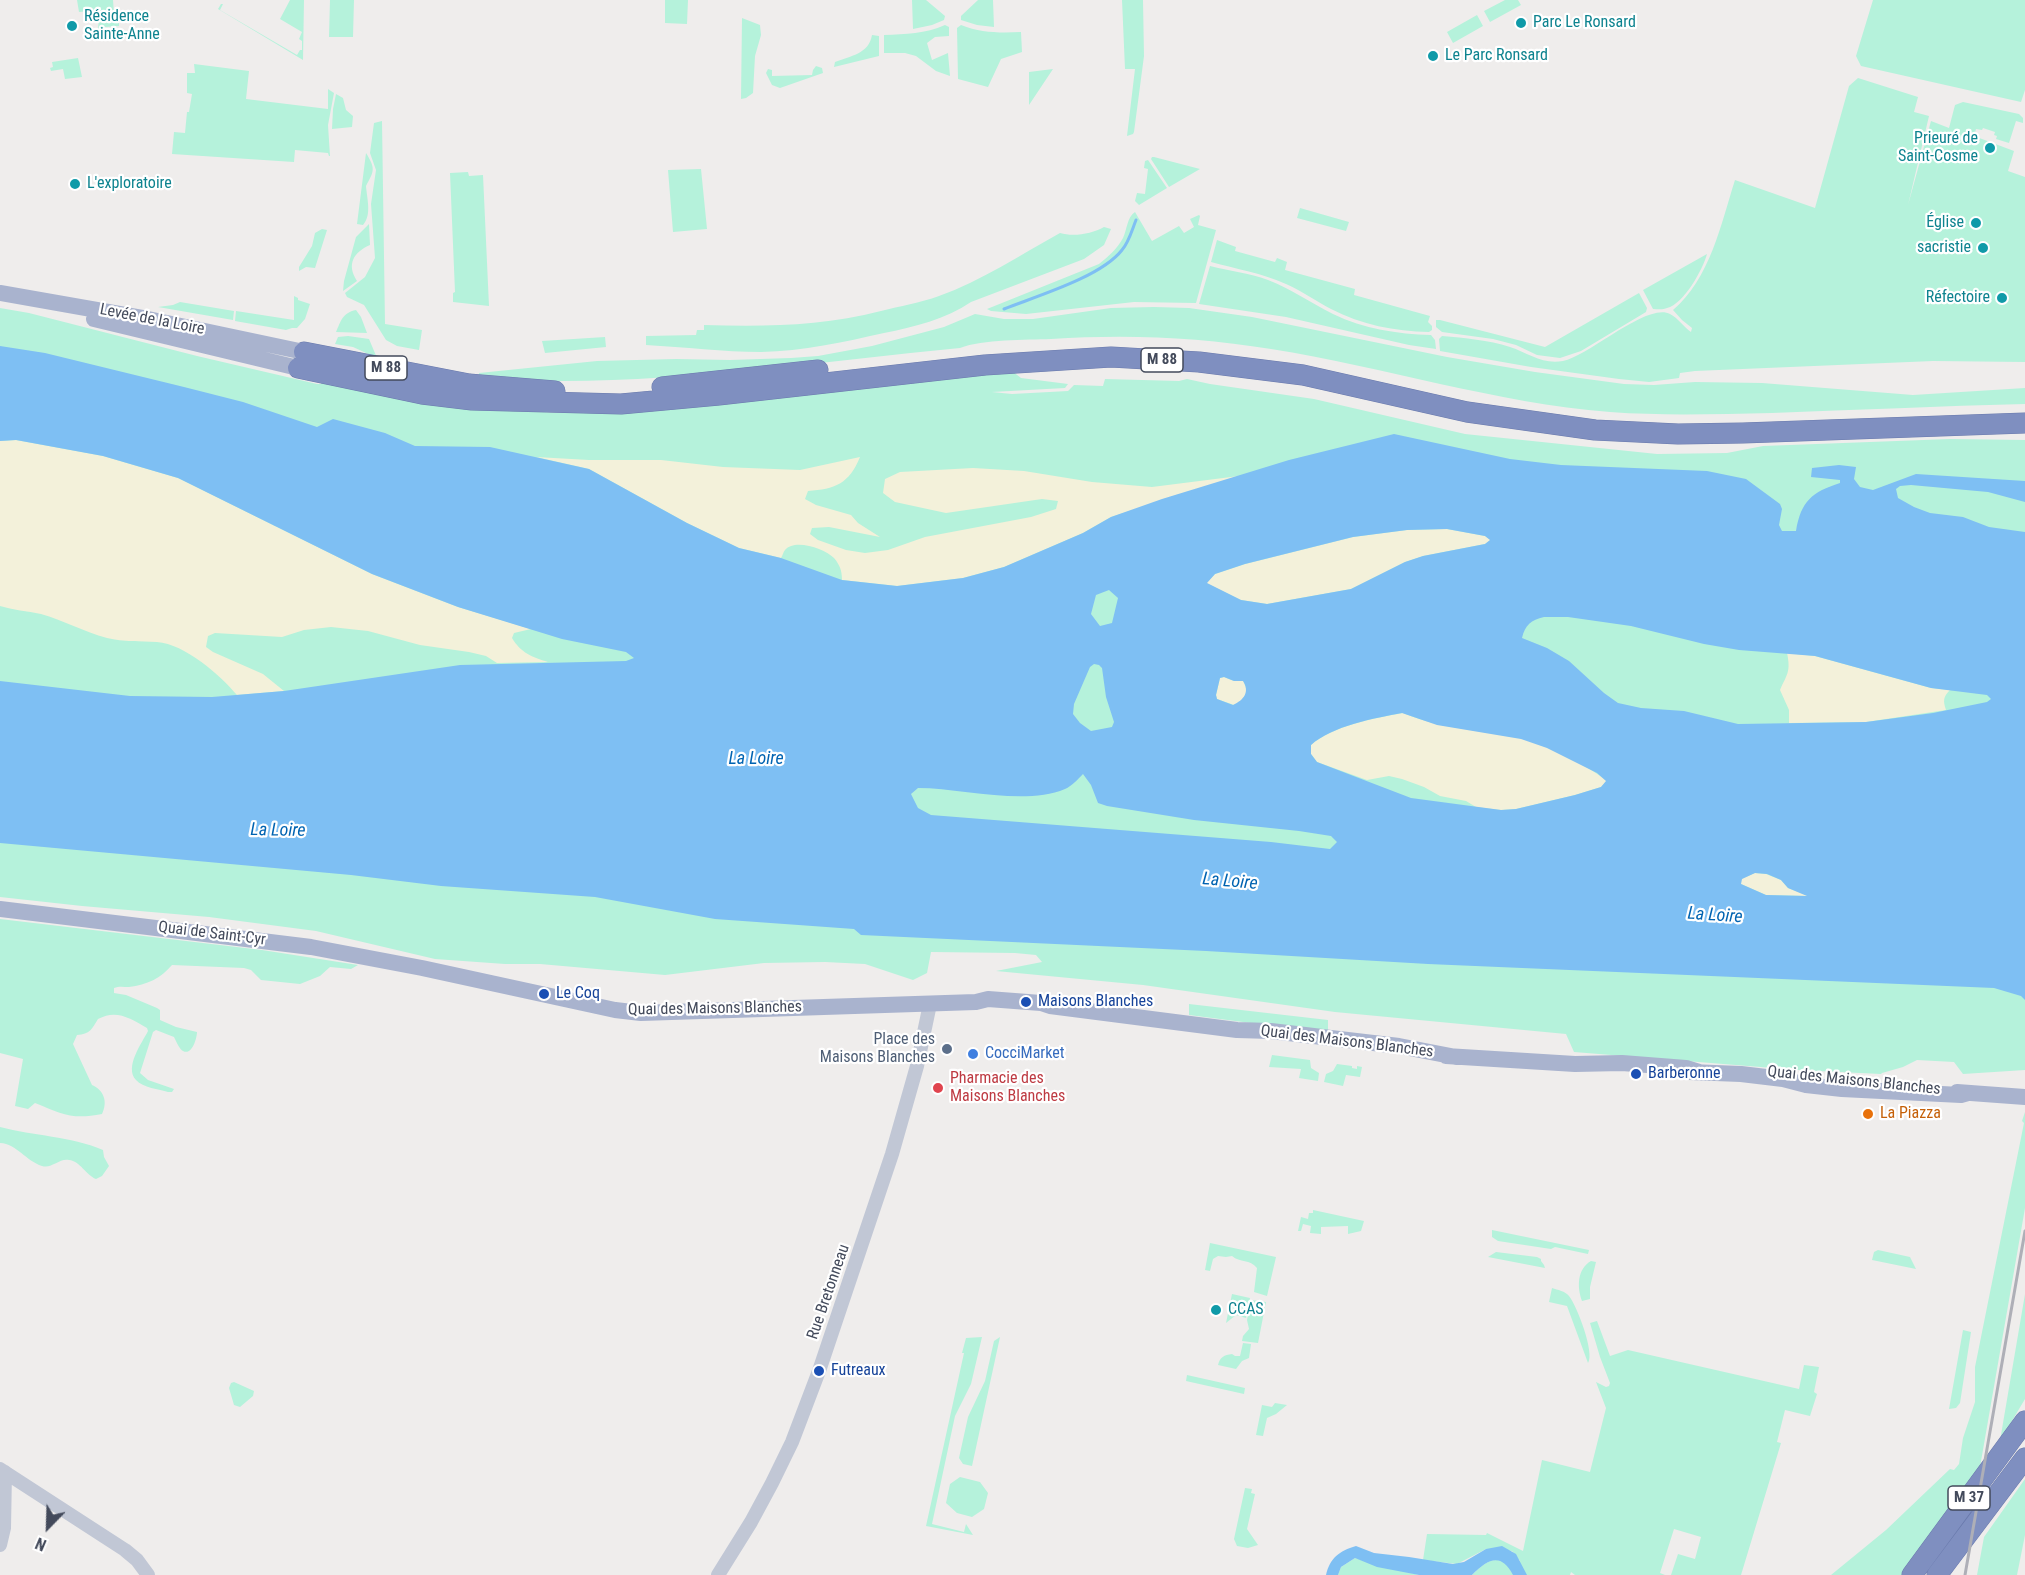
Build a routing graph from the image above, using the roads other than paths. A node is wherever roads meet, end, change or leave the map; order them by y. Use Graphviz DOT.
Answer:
graph roads {
  1 [pos="0,295"];
  2 [pos="301,360"];
  3 [pos="2025,410"];
  4 [pos="2025,423"];
  5 [pos="0,909"];
  6 [pos="422,968"];
  7 [pos="935,1003"];
  8 [pos="2025,1097"];
  9 [pos="2025,1421"];
  10 [pos="2025,1458"];
  11 [pos="3,1471"];
  12 [pos="0,1545"];
  13 [pos="148,1575"];
  14 [pos="718,1575"];
  15 [pos="1912,1575"];
  16 [pos="1937,1575"];
  1 -- 2 [label="main road, Levée de la Loire"];
  1 -- 2 [label="main road, Levée de la Loire"];
  2 -- 3 [label="highway, M 88"];
  2 -- 4 [label="highway, M 88"];
  5 -- 6 [label="main road, Quai de Saint-Cyr"];
  6 -- 7 [label="main road, Quai des Maisons Blanches"];
  7 -- 8 [label="main road, Quai des Maisons Blanches"];
  7 -- 14 [label="street, Rue Bretonneau"];
  9 -- 15 [label="highway, M 37"];
  10 -- 16 [label="highway, M 37"];
  11 -- 12 [label="street"];
  11 -- 13 [label="street"];
}
